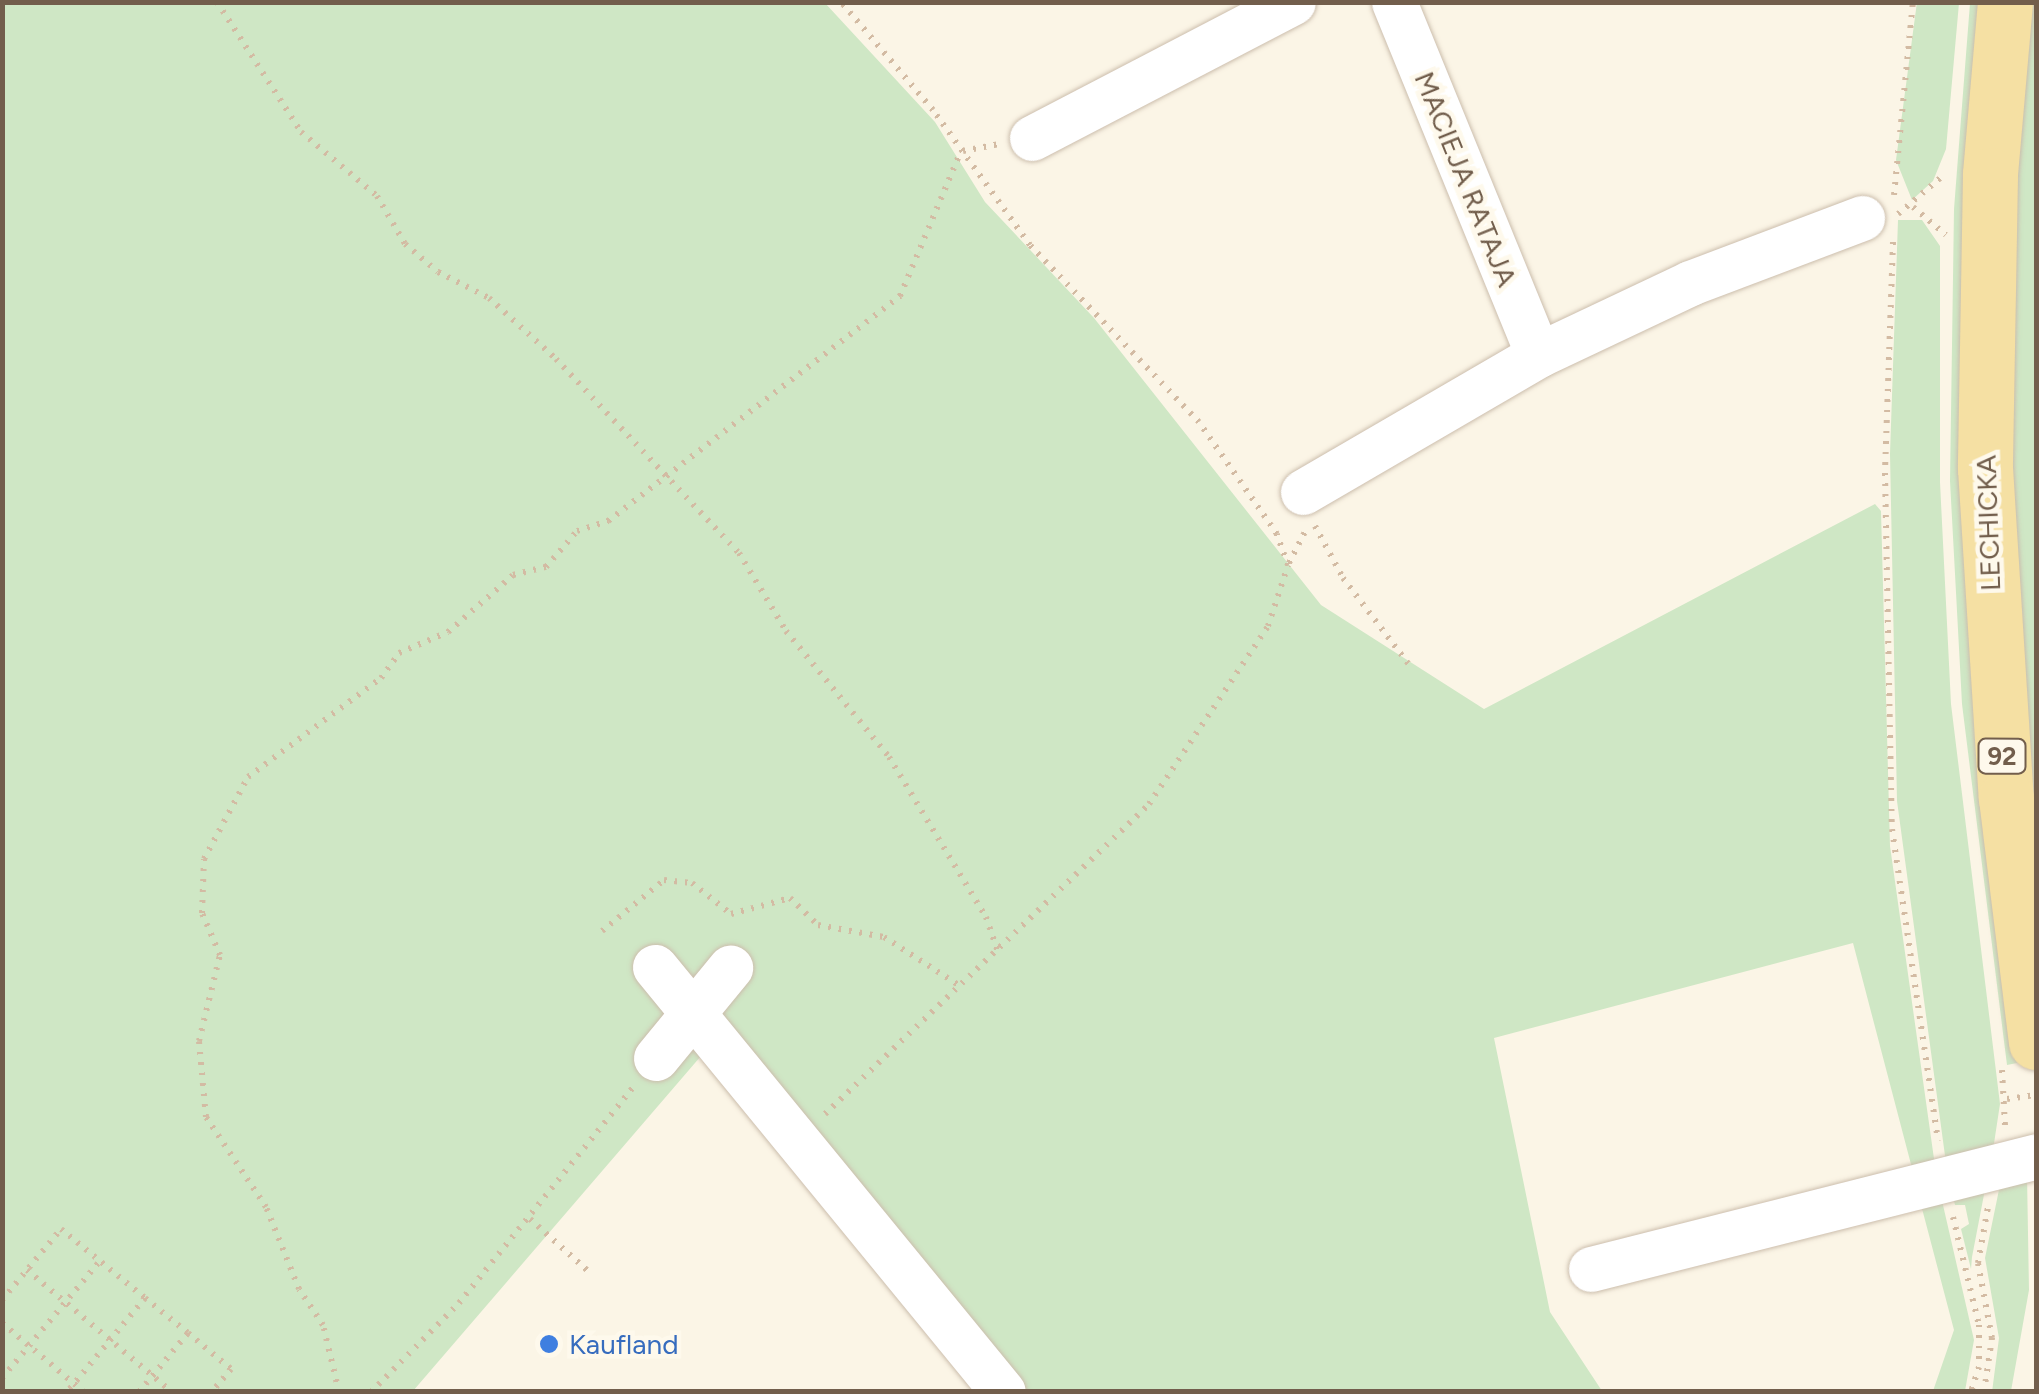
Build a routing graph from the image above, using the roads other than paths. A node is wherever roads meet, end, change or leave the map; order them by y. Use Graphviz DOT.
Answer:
graph roads {
  1 [pos="1292,2"];
  2 [pos="1394,2"];
  3 [pos="2006,2"];
  4 [pos="1032,138"];
  5 [pos="1878,217"];
  6 [pos="1538,355"];
  7 [pos="1307,506"];
  8 [pos="655,967"];
  9 [pos="730,968"];
  10 [pos="693,1013"];
  11 [pos="2036,1042"];
  12 [pos="656,1058"];
  13 [pos="2036,1156"];
  14 [pos="1591,1269"];
  15 [pos="1004,1392"];
  1 -- 4 [label="street"];
  2 -- 6 [label="street, MACIEJA RATAJA"];
  3 -- 11 [label="main road, LECHICKA / 92"];
  5 -- 6 [label="street"];
  6 -- 7 [label="street"];
  8 -- 10 [label="street"];
  9 -- 10 [label="street"];
  10 -- 12 [label="street"];
  10 -- 15 [label="street"];
  13 -- 14 [label="street"];
}
